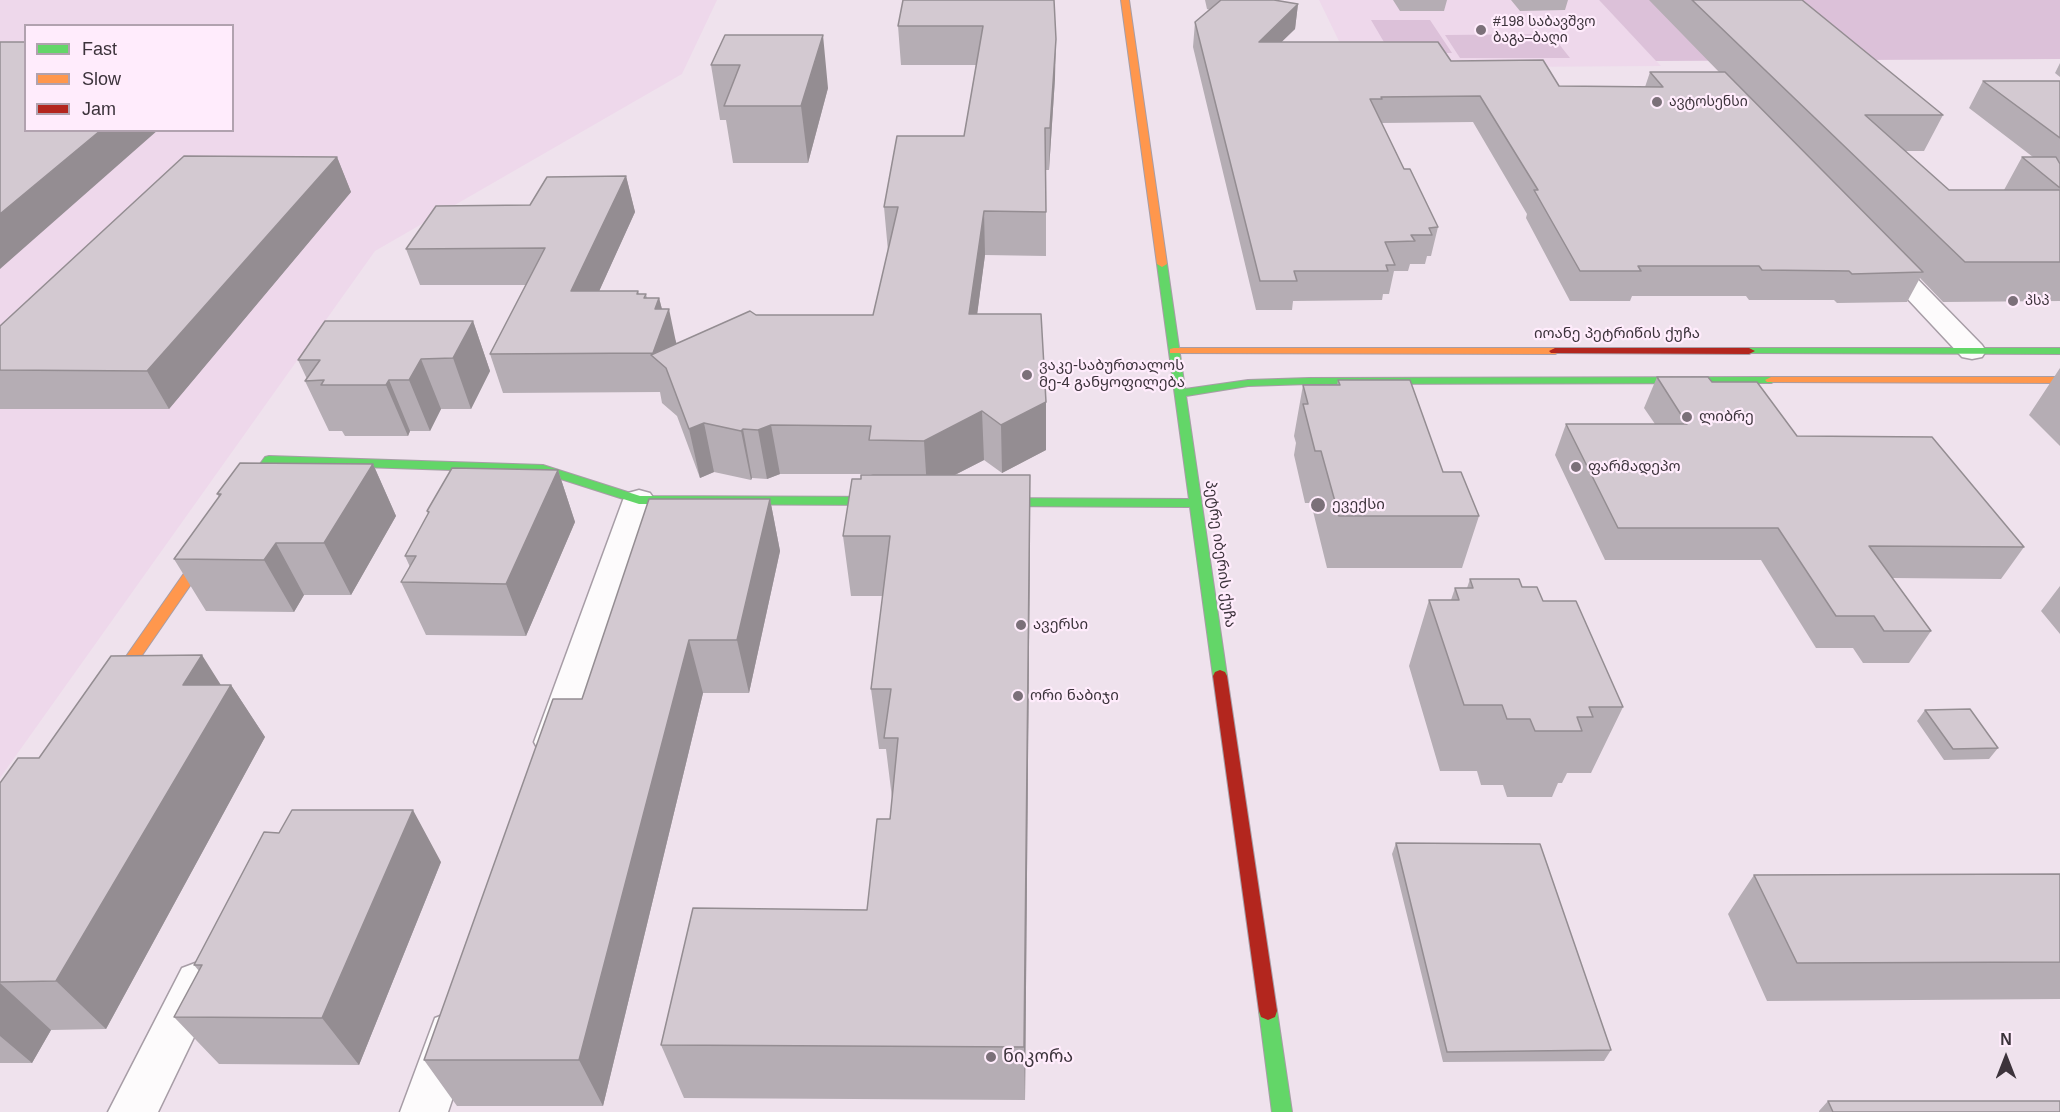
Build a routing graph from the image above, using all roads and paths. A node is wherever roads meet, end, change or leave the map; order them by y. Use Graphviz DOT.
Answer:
graph roads {
  1 [pos="1125,0"];
  2 [pos="1869,243"];
  3 [pos="1174,351"];
  4 [pos="1894,351"];
  5 [pos="1972,351"];
  6 [pos="2060,351"];
  7 [pos="1920,380"];
  8 [pos="2060,380"];
  9 [pos="1181,393"];
  10 [pos="479,467"];
  11 [pos="463,498"];
  12 [pos="639,500"];
  13 [pos="905,501"];
  14 [pos="975,502"];
  15 [pos="1196,503"];
  16 [pos="235,509"];
  17 [pos="222,528"];
  18 [pos="101,703"];
  19 [pos="542,772"];
  20 [pos="217,946"];
  21 [pos="464,999"];
  22 [pos="132,1112"];
  23 [pos="424,1112"];
  24 [pos="1282,1112"];
  1 -- 3 [label="street, პეტრე იბერის ქუჩა"];
  2 -- 5 [label="street"];
  3 -- 4 [label="street, იოანე პეტრიწის ქუჩა"];
  3 -- 9 [label="street, პეტრე იბერის ქუჩა"];
  4 -- 5 [label="street, იოანე პეტრიწის ქუჩა"];
  4 -- 7 [label="street"];
  5 -- 6 [label="street, იოანე პეტრიწის ქუჩა"];
  7 -- 8 [label="street"];
  7 -- 9 [label="street"];
  9 -- 15 [label="street, პეტრე იბერის ქუჩა"];
  10 -- 11 [label="street"];
  10 -- 12 [label="street"];
  10 -- 16 [label="street"];
  12 -- 13 [label="street"];
  12 -- 19 [label="street"];
  14 -- 15 [label="street"];
  15 -- 24 [label="street, პეტრე იბერის ქუჩა"];
  17 -- 18 [label="street"];
  20 -- 22 [label="street"];
  21 -- 23 [label="street"];
}
